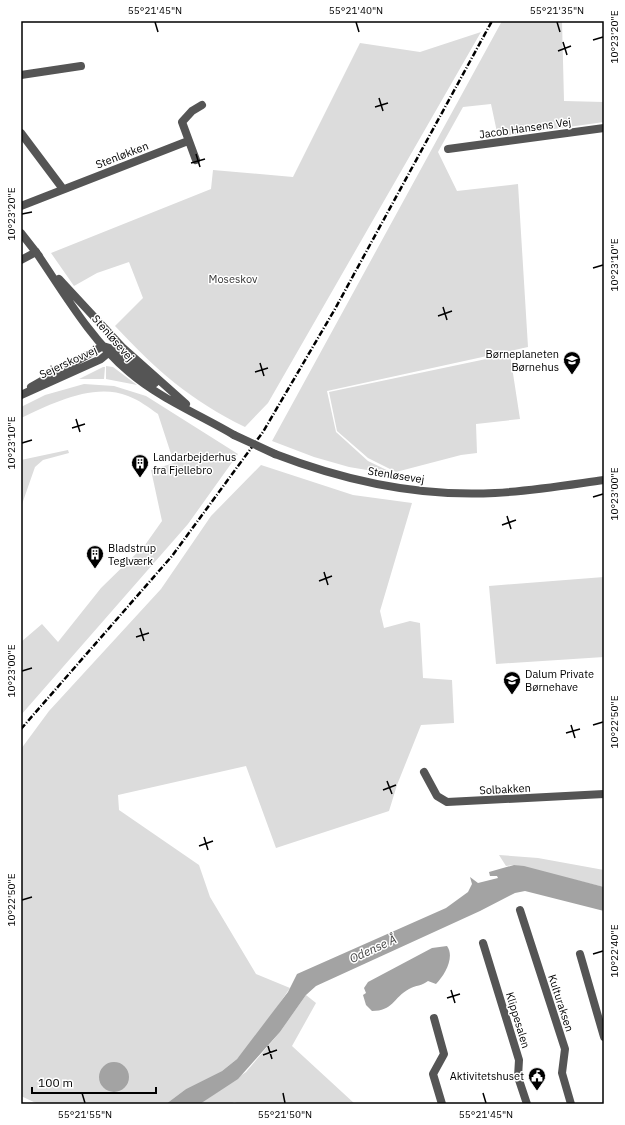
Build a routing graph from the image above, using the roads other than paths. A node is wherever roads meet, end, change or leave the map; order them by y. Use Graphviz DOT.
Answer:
graph roads {
  1 [pos="81,66"];
  2 [pos="21,75"];
  3 [pos="202,105"];
  4 [pos="604,128"];
  5 [pos="21,133"];
  6 [pos="188,141"];
  7 [pos="448,149"];
  8 [pos="196,160"];
  9 [pos="63,189"];
  10 [pos="21,206"];
  11 [pos="21,233"];
  12 [pos="36,252"];
  13 [pos="21,260"];
  14 [pos="113,338"];
  15 [pos="103,346"];
  16 [pos="111,351"];
  17 [pos="21,394"];
  18 [pos="198,414"];
  19 [pos="604,480"];
  20 [pos="424,772"];
  21 [pos="604,794"];
  22 [pos="520,910"];
  23 [pos="483,943"];
  24 [pos="580,954"];
  25 [pos="434,1018"];
  26 [pos="604,1037"];
  27 [pos="442,1104"];
  28 [pos="526,1104"];
  29 [pos="571,1104"];
  1 -- 2 [label="street"];
  3 -- 6 [label="street"];
  4 -- 7 [label="street, Jacob Hansens Vej"];
  5 -- 9 [label="street"];
  6 -- 8 [label="street"];
  6 -- 9 [label="street, Stenløkken"];
  9 -- 10 [label="street, Stenløkken"];
  11 -- 12 [label="street, Stenløsevej"];
  12 -- 13 [label="street"];
  12 -- 14 [label="street, Stenløsevej"];
  12 -- 15 [label="street, Stenløsevej"];
  14 -- 16 [label="street, Sejerskovvej"];
  14 -- 18 [label="street, Stenløsevej"];
  15 -- 16 [label="street"];
  15 -- 17 [label="street, Sejerskovvej"];
  16 -- 17 [label="street, Sejerskovvej"];
  16 -- 18 [label="street"];
  18 -- 19 [label="street, Stenløsevej, bridge"];
  20 -- 21 [label="street, Solbakken"];
  22 -- 29 [label="street, Kulturaksen"];
  23 -- 28 [label="street, Klippesalen"];
  24 -- 26 [label="street"];
  25 -- 27 [label="street"];
}
